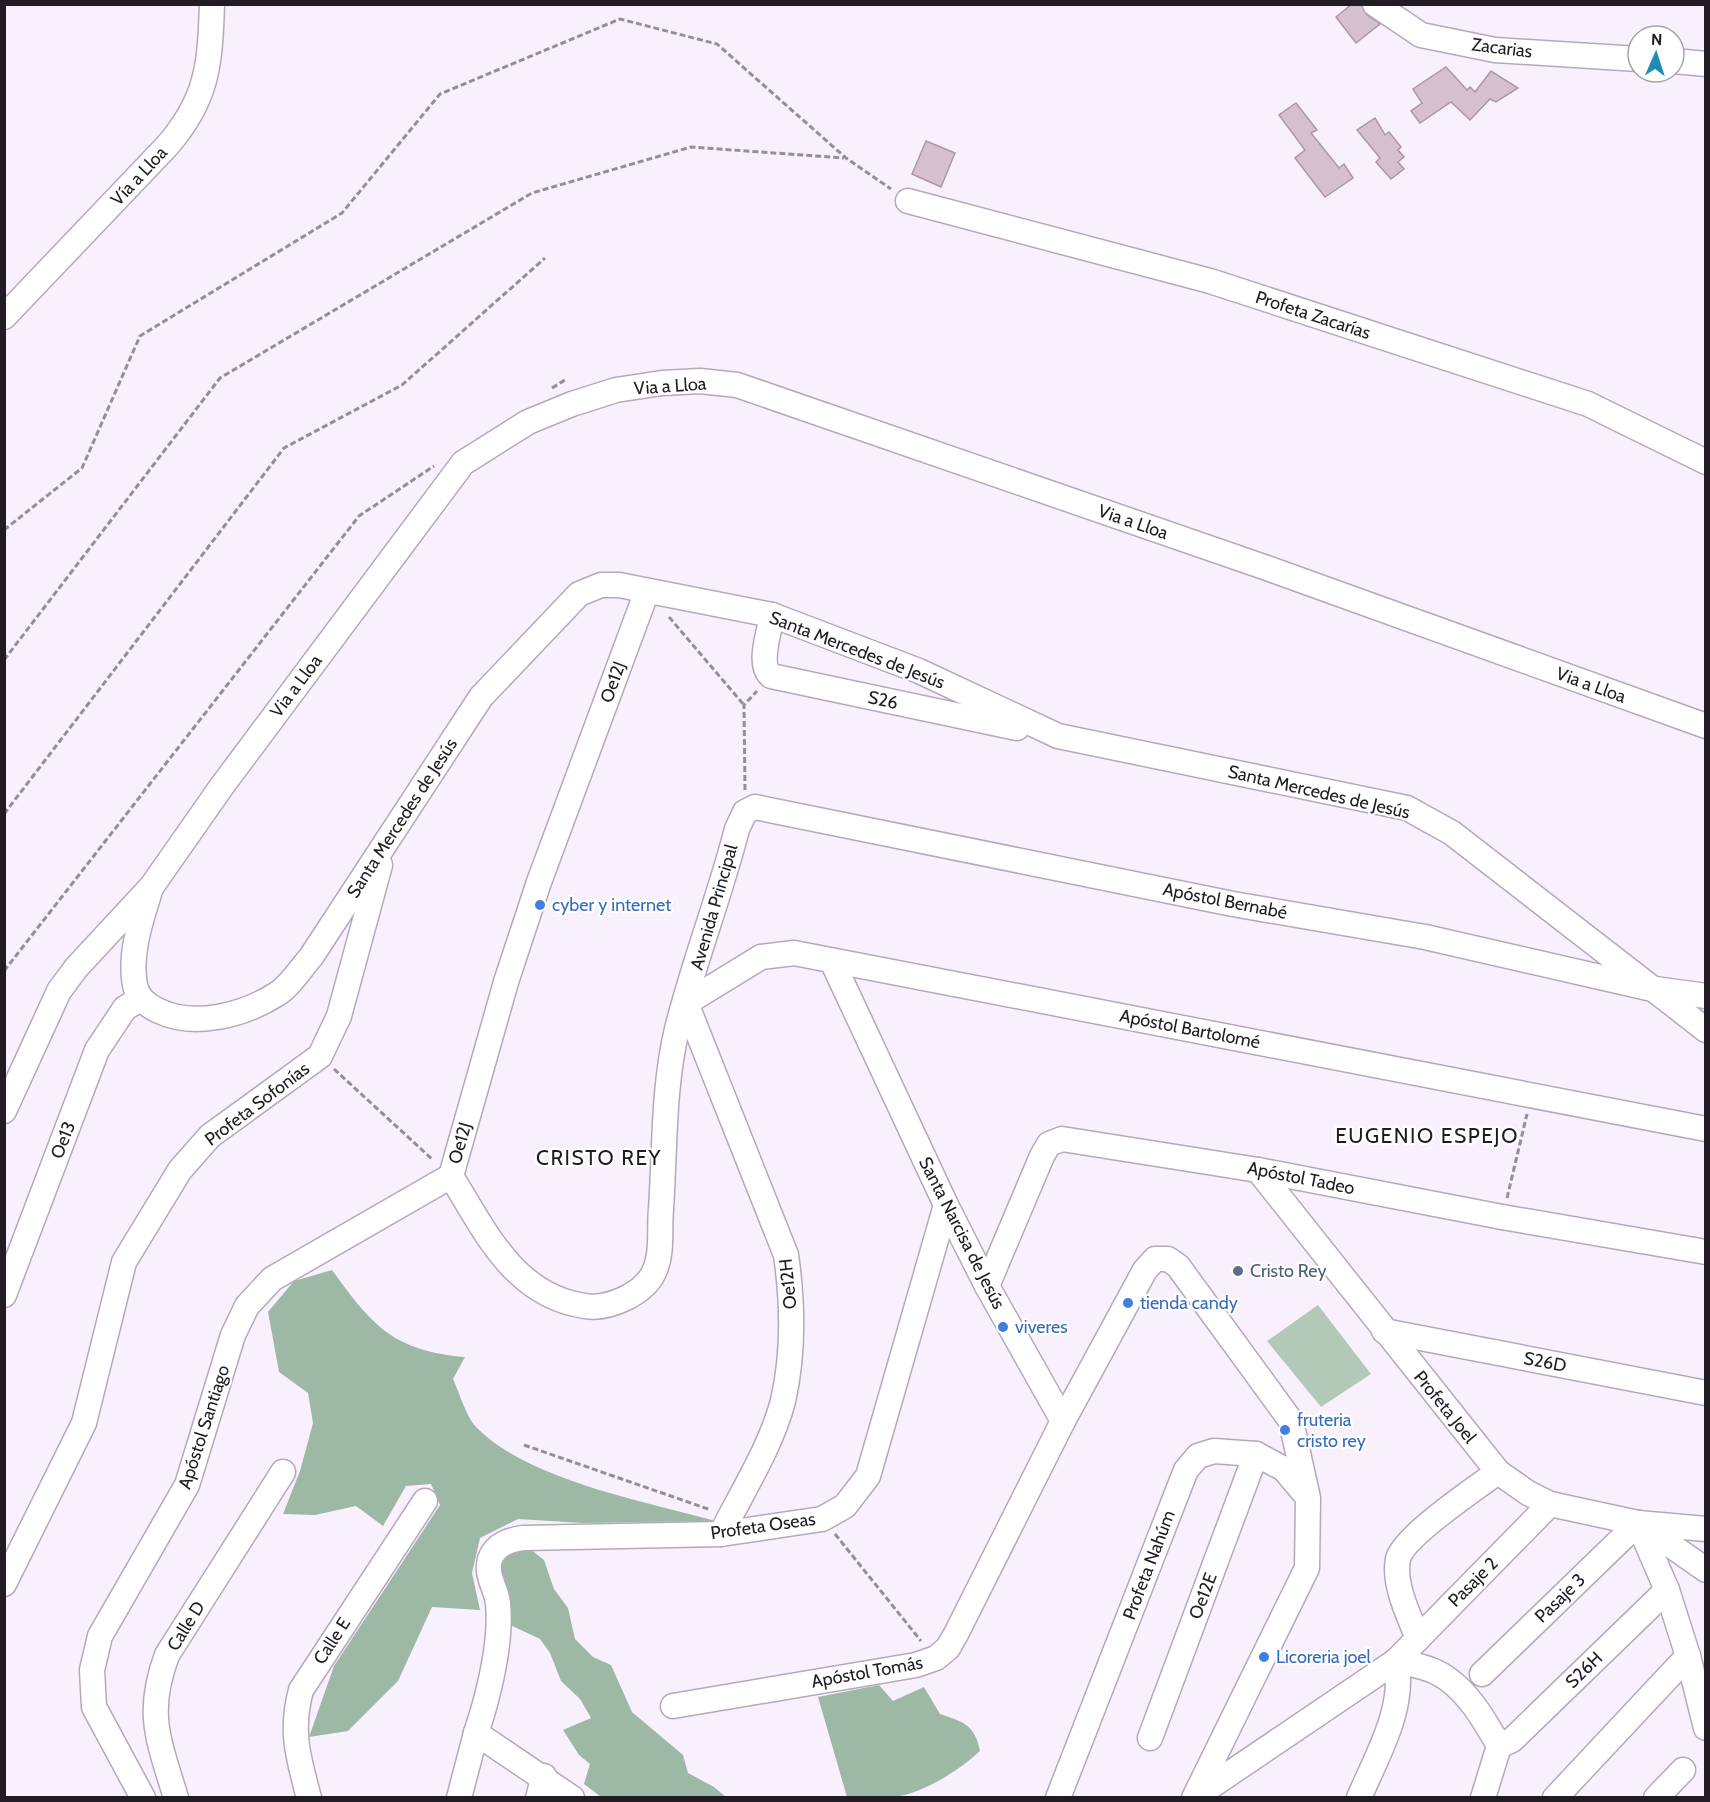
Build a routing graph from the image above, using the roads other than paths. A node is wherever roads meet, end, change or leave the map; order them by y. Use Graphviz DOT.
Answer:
graph roads {
  1 [pos="212,4"];
  2 [pos="1375,4"];
  3 [pos="1626,58"];
  4 [pos="1686,63"];
  5 [pos="1706,64"];
  6 [pos="908,201"];
  7 [pos="4,317"];
  8 [pos="1706,462"];
  9 [pos="647,591"];
  10 [pos="772,615"];
  11 [pos="1706,726"];
  12 [pos="1058,736"];
  13 [pos="745,812"];
  14 [pos="386,842"];
  15 [pos="152,886"];
  16 [pos="832,960"];
  17 [pos="1648,988"];
  18 [pos="1706,996"];
  19 [pos="141,999"];
  20 [pos="686,1003"];
  21 [pos="1706,1030"];
  22 [pos="4,1111"];
  23 [pos="1706,1129"];
  24 [pos="1258,1170"];
  25 [pos="451,1176"];
  26 [pos="946,1205"];
  27 [pos="1706,1252"];
  28 [pos="987,1286"];
  29 [pos="4,1295"];
  30 [pos="1384,1330"];
  31 [pos="1706,1393"];
  32 [pos="1063,1421"];
  33 [pos="1256,1454"];
  34 [pos="283,1472"];
  35 [pos="1498,1472"];
  36 [pos="1308,1498"];
  37 [pos="425,1501"];
  38 [pos="1550,1504"];
  39 [pos="1638,1522"];
  40 [pos="725,1525"];
  41 [pos="1706,1528"];
  42 [pos="1706,1570"];
  43 [pos="4,1584"];
  44 [pos="1667,1590"];
  45 [pos="1418,1639"];
  46 [pos="1688,1656"];
  47 [pos="1396,1661"];
  48 [pos="1482,1674"];
  49 [pos="674,1706"];
  50 [pos="1706,1728"];
  51 [pos="476,1733"];
  52 [pos="1150,1738"];
  53 [pos="1499,1746"];
  54 [pos="1683,1770"];
  55 [pos="541,1787"];
  56 [pos="142,1797"];
  57 [pos="176,1797"];
  58 [pos="309,1797"];
  59 [pos="459,1797"];
  60 [pos="572,1797"];
  61 [pos="1058,1797"];
  62 [pos="1194,1797"];
  63 [pos="1359,1797"];
  64 [pos="1483,1797"];
  65 [pos="1555,1797"];
  66 [pos="1656,1797"];
  1 -- 7 [label="street, Vía a Lloa"];
  2 -- 3 [label="street, Zacarias"];
  4 -- 5 [label="street"];
  6 -- 8 [label="street, Profeta Zacarías"];
  9 -- 10 [label="street, Santa Mercedes de Jesús"];
  9 -- 14 [label="street, Santa Mercedes de Jesús"];
  9 -- 25 [label="street, Oe12J"];
  10 -- 12 [label="street, Santa Mercedes de Jesús"];
  10 -- 12 [label="street, S26"];
  11 -- 15 [label="street, Via a Lloa"];
  12 -- 17 [label="street, Santa Mercedes de Jesús"];
  13 -- 17 [label="street, Apóstol Bernabé"];
  13 -- 20 [label="street, Avenida Principal"];
  14 -- 19 [label="street, Santa Mercedes de Jesús"];
  14 -- 43 [label="street, Profeta Sofonías"];
  15 -- 19 [label="street"];
  15 -- 22 [label="street, Via a Lloa"];
  16 -- 20 [label="street, Apóstol Bartolomé"];
  16 -- 23 [label="street, Apóstol Bartolomé"];
  16 -- 26 [label="street, Santa Narcisa de Jesús"];
  17 -- 18 [label="street, Apóstol Bernabé"];
  17 -- 21 [label="street, Santa Mercedes de Jesús"];
  19 -- 29 [label="street, Oe13"];
  20 -- 25 [label="street, Oe12J"];
  20 -- 40 [label="street, Oe12H"];
  24 -- 27 [label="street, Apóstol Tadeo"];
  24 -- 28 [label="street, Apóstol Tadeo"];
  24 -- 30 [label="street, Profeta Joel"];
  25 -- 56 [label="street, Apóstol Santiago"];
  26 -- 28 [label="street, Santa Narcisa de Jesús"];
  26 -- 40 [label="street, Profeta Oseas"];
  28 -- 32 [label="street, Santa Narcisa de Jesús"];
  30 -- 31 [label="street, S26D"];
  30 -- 35 [label="street, Profeta Joel"];
  32 -- 36 [label="street"];
  32 -- 49 [label="street, Apóstol Tomás"];
  33 -- 36 [label="street, Profeta Nahúm"];
  33 -- 52 [label="street, Oe12E"];
  33 -- 61 [label="street, Profeta Nahúm"];
  34 -- 57 [label="street, Calle D"];
  35 -- 38 [label="street, Profeta Joel"];
  35 -- 45 [label="street"];
  36 -- 62 [label="street"];
  37 -- 58 [label="street, Calle E"];
  38 -- 39 [label="street, Profeta Joel"];
  38 -- 45 [label="street, Pasaje 2"];
  39 -- 41 [label="street, Profeta Joel"];
  39 -- 42 [label="street"];
  39 -- 44 [label="street"];
  39 -- 48 [label="street, Pasaje 3"];
  40 -- 51 [label="street, Profeta Oseas"];
  44 -- 46 [label="street"];
  44 -- 53 [label="street, S26H"];
  45 -- 47 [label="street, Pasaje 2"];
  46 -- 50 [label="street"];
  46 -- 65 [label="street"];
  47 -- 53 [label="street"];
  47 -- 62 [label="street"];
  47 -- 63 [label="street"];
  51 -- 55 [label="street"];
  51 -- 59 [label="street"];
  53 -- 64 [label="street"];
  54 -- 66 [label="street"];
  55 -- 60 [label="street"];
}
